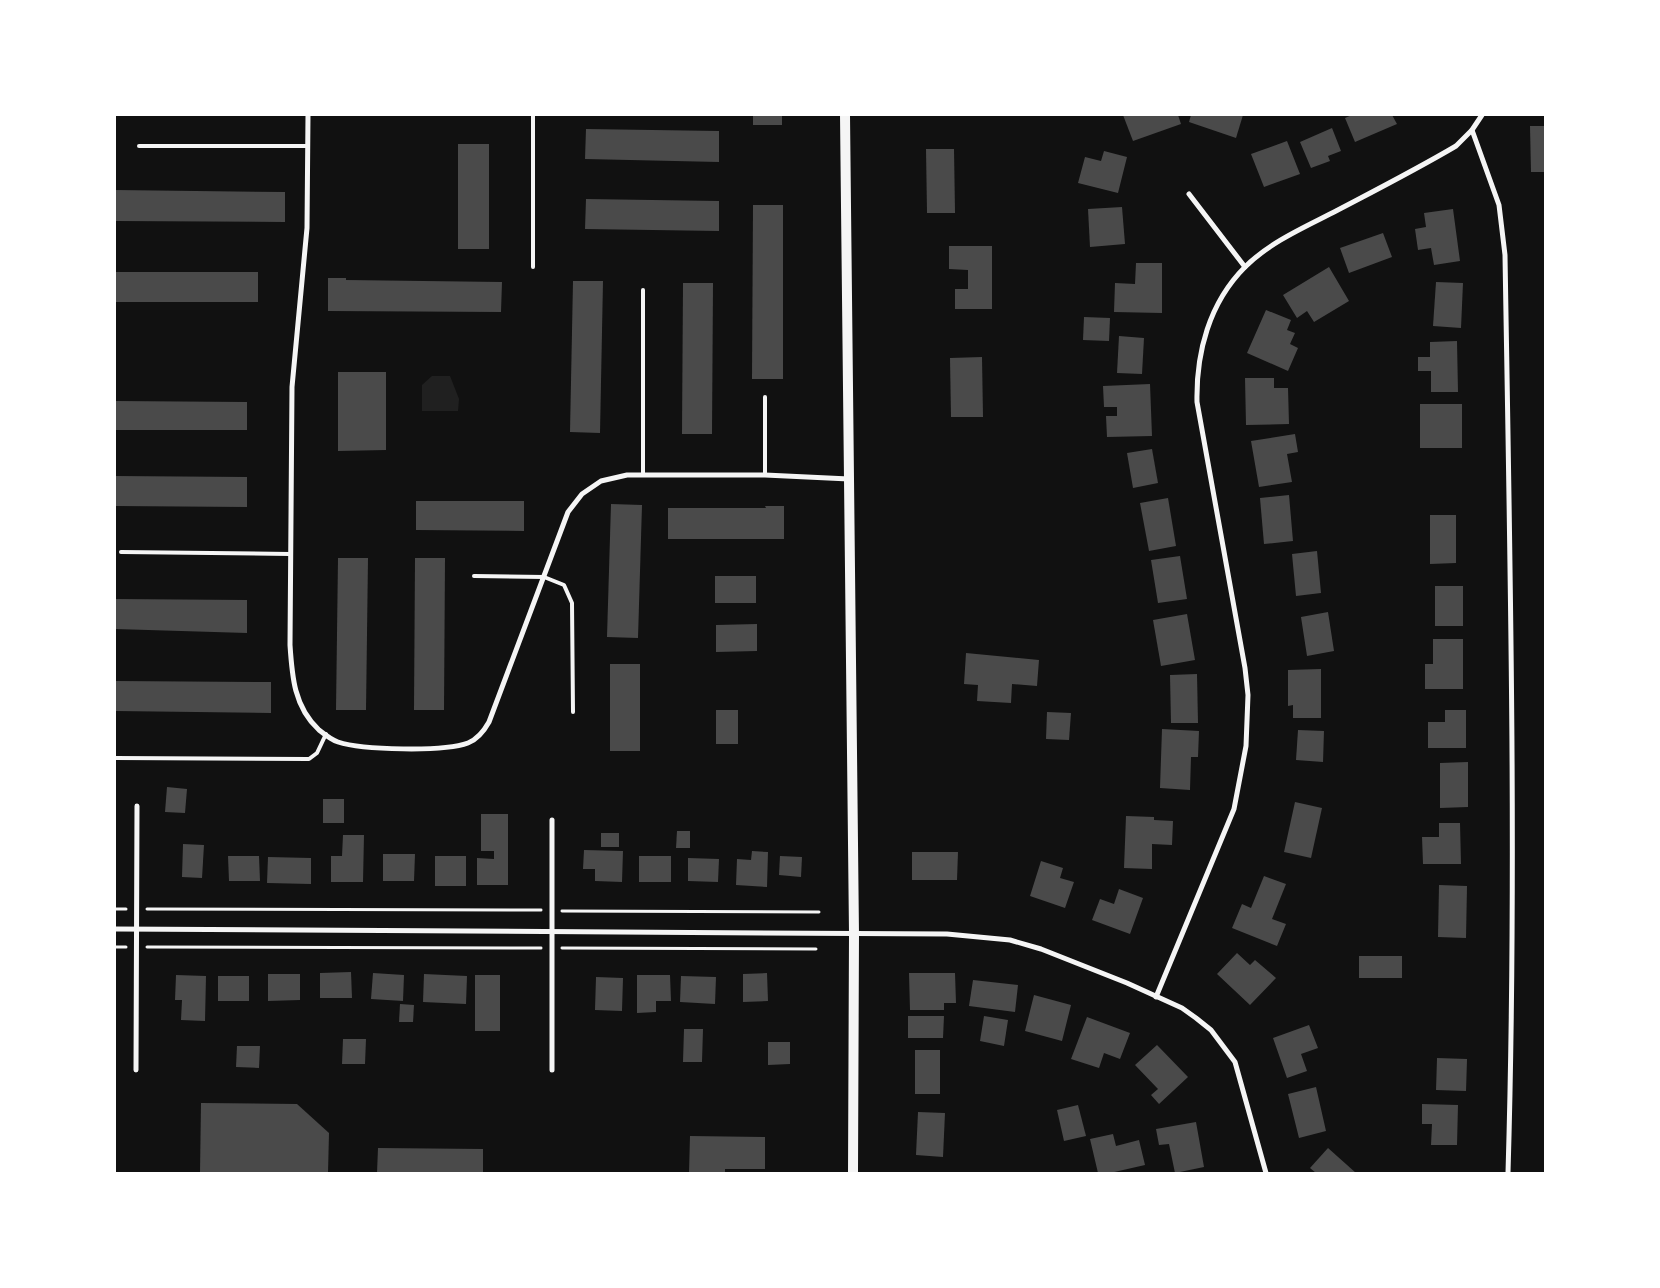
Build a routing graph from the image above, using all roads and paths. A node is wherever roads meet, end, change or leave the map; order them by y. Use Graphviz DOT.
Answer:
graph roads {
  1 [pos="308,115"];
  2 [pos="533,115"];
  3 [pos="845,115"];
  4 [pos="1482,115"];
  5 [pos="1472,130"];
  6 [pos="139,146"];
  7 [pos="308,146"];
  8 [pos="1189,194"];
  9 [pos="533,267"];
  10 [pos="1246,267"];
  11 [pos="643,290"];
  12 [pos="765,397"];
  13 [pos="643,475"];
  14 [pos="765,475"];
  15 [pos="850,479"];
  16 [pos="121,552"];
  17 [pos="290,554"];
  18 [pos="474,576"];
  19 [pos="544,577"];
  20 [pos="573,712"];
  21 [pos="326,734"];
  22 [pos="115,758"];
  23 [pos="137,806"];
  24 [pos="552,820"];
  25 [pos="115,909"];
  26 [pos="135,909"];
  27 [pos="552,910"];
  28 [pos="819,912"];
  29 [pos="115,929"];
  30 [pos="135,929"];
  31 [pos="552,930"];
  32 [pos="854,934"];
  33 [pos="115,947"];
  34 [pos="135,947"];
  35 [pos="552,948"];
  36 [pos="816,949"];
  37 [pos="1156,997"];
  38 [pos="136,1070"];
  39 [pos="552,1070"];
  40 [pos="853,1173"];
  41 [pos="1266,1173"];
  42 [pos="1508,1173"];
  1 -- 7 [label="street"];
  2 -- 9 [label="lane"];
  3 -- 15 [label="main road"];
  4 -- 5 [label="street"];
  5 -- 10 [label="street"];
  5 -- 42 [label="street"];
  6 -- 7 [label="lane"];
  7 -- 17 [label="street"];
  8 -- 10 [label="street"];
  10 -- 37 [label="street"];
  11 -- 13 [label="lane"];
  12 -- 14 [label="lane"];
  13 -- 14 [label="street"];
  13 -- 19 [label="street"];
  14 -- 15 [label="street"];
  15 -- 32 [label="main road"];
  16 -- 17 [label="lane"];
  17 -- 21 [label="street"];
  18 -- 19 [label="lane"];
  19 -- 20 [label="lane"];
  19 -- 21 [label="street"];
  21 -- 22 [label="lane"];
  23 -- 26 [label="street"];
  24 -- 27 [label="street"];
  25 -- 26 [label="path"];
  26 -- 27 [label="path"];
  26 -- 30 [label="street"];
  27 -- 28 [label="path"];
  27 -- 31 [label="street"];
  29 -- 30 [label="street"];
  30 -- 31 [label="street"];
  30 -- 34 [label="street"];
  31 -- 32 [label="street"];
  31 -- 35 [label="street"];
  32 -- 37 [label="street"];
  32 -- 40 [label="main road"];
  33 -- 34 [label="path"];
  34 -- 35 [label="path"];
  34 -- 38 [label="street"];
  35 -- 36 [label="path"];
  35 -- 39 [label="street"];
  37 -- 41 [label="street"];
}
